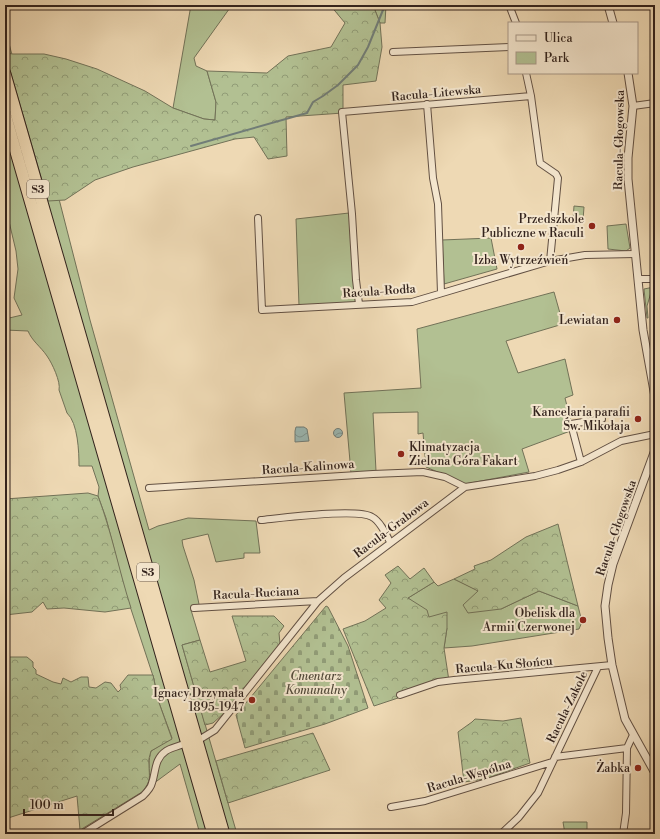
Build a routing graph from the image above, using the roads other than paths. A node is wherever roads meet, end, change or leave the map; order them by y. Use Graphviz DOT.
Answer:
graph roads {
  1 [pos="509,5"];
  2 [pos="608,5"];
  3 [pos="516,22"];
  4 [pos="613,22"];
  5 [pos="508,47"];
  6 [pos="393,52"];
  7 [pos="5,74"];
  8 [pos="526,74"];
  9 [pos="628,74"];
  10 [pos="531,96"];
  11 [pos="655,103"];
  12 [pos="427,104"];
  13 [pos="633,106"];
  14 [pos="5,114"];
  15 [pos="258,218"];
  16 [pos="635,254"];
  17 [pos="550,261"];
  18 [pos="655,279"];
  19 [pos="638,280"];
  20 [pos="440,293"];
  21 [pos="359,304"];
  22 [pos="67,308"];
  23 [pos="655,397"];
  24 [pos="602,419"];
  25 [pos="655,434"];
  26 [pos="655,450"];
  27 [pos="581,462"];
  28 [pos="465,487"];
  29 [pos="149,488"];
  30 [pos="261,520"];
  31 [pos="390,542"];
  32 [pos="318,601"];
  33 [pos="194,608"];
  34 [pos="612,665"];
  35 [pos="598,667"];
  36 [pos="400,695"];
  37 [pos="633,735"];
  38 [pos="202,738"];
  39 [pos="181,745"];
  40 [pos="627,748"];
  41 [pos="553,759"];
  42 [pos="655,773"];
  43 [pos="391,807"];
  44 [pos="82,834"];
  45 [pos="213,834"];
  46 [pos="224,834"];
  47 [pos="501,834"];
  48 [pos="623,834"];
  1 -- 3 [label="street"];
  2 -- 4 [label="street"];
  5 -- 6 [label="street"];
  7 -- 22 [label="highway, S3"];
  8 -- 10 [label="street"];
  9 -- 13 [label="street, Racula-Głogowska"];
  10 -- 12 [label="street, Racula-Litewska"];
  10 -- 17 [label="street"];
  11 -- 13 [label="street"];
  12 -- 20 [label="street"];
  12 -- 21 [label="street, Racula-Litewska"];
  13 -- 16 [label="street, Racula-Głogowska"];
  14 -- 22 [label="highway, S3"];
  15 -- 21 [label="street, Racula-Rodła"];
  16 -- 17 [label="street, Racula-Rodła"];
  16 -- 19 [label="street, Racula-Głogowska"];
  17 -- 20 [label="street, Racula-Rodła"];
  18 -- 19 [label="street"];
  19 -- 23 [label="street, Racula-Głogowska"];
  20 -- 21 [label="street, Racula-Rodła"];
  22 -- 45 [label="highway, S3"];
  22 -- 46 [label="highway, S3"];
  24 -- 27 [label="street"];
  25 -- 27 [label="street, Racula-Grabowa"];
  26 -- 34 [label="street, Racula-Głogowska"];
  27 -- 28 [label="street, Racula-Grabowa"];
  28 -- 29 [label="street, Racula-Kalinowa"];
  28 -- 31 [label="street, Racula-Grabowa"];
  30 -- 31 [label="street"];
  31 -- 32 [label="street, Racula-Grabowa"];
  32 -- 33 [label="street, Racula-Ruciana"];
  32 -- 38 [label="street, Racula-Grabowa"];
  34 -- 35 [label="street, Racula-Ku Słońcu"];
  34 -- 37 [label="street, Racula-Głogowska"];
  35 -- 36 [label="street, Racula-Ku Słońcu"];
  35 -- 41 [label="street, Racula-Zakole"];
  37 -- 40 [label="street"];
  37 -- 42 [label="street, Racula-Głogowska"];
  39 -- 44 [label="street"];
  40 -- 41 [label="street, Racula-Zakole"];
  40 -- 48 [label="street"];
  41 -- 43 [label="street, Racula-Wspólna"];
  41 -- 47 [label="street, Racula-Zakole"];
}
